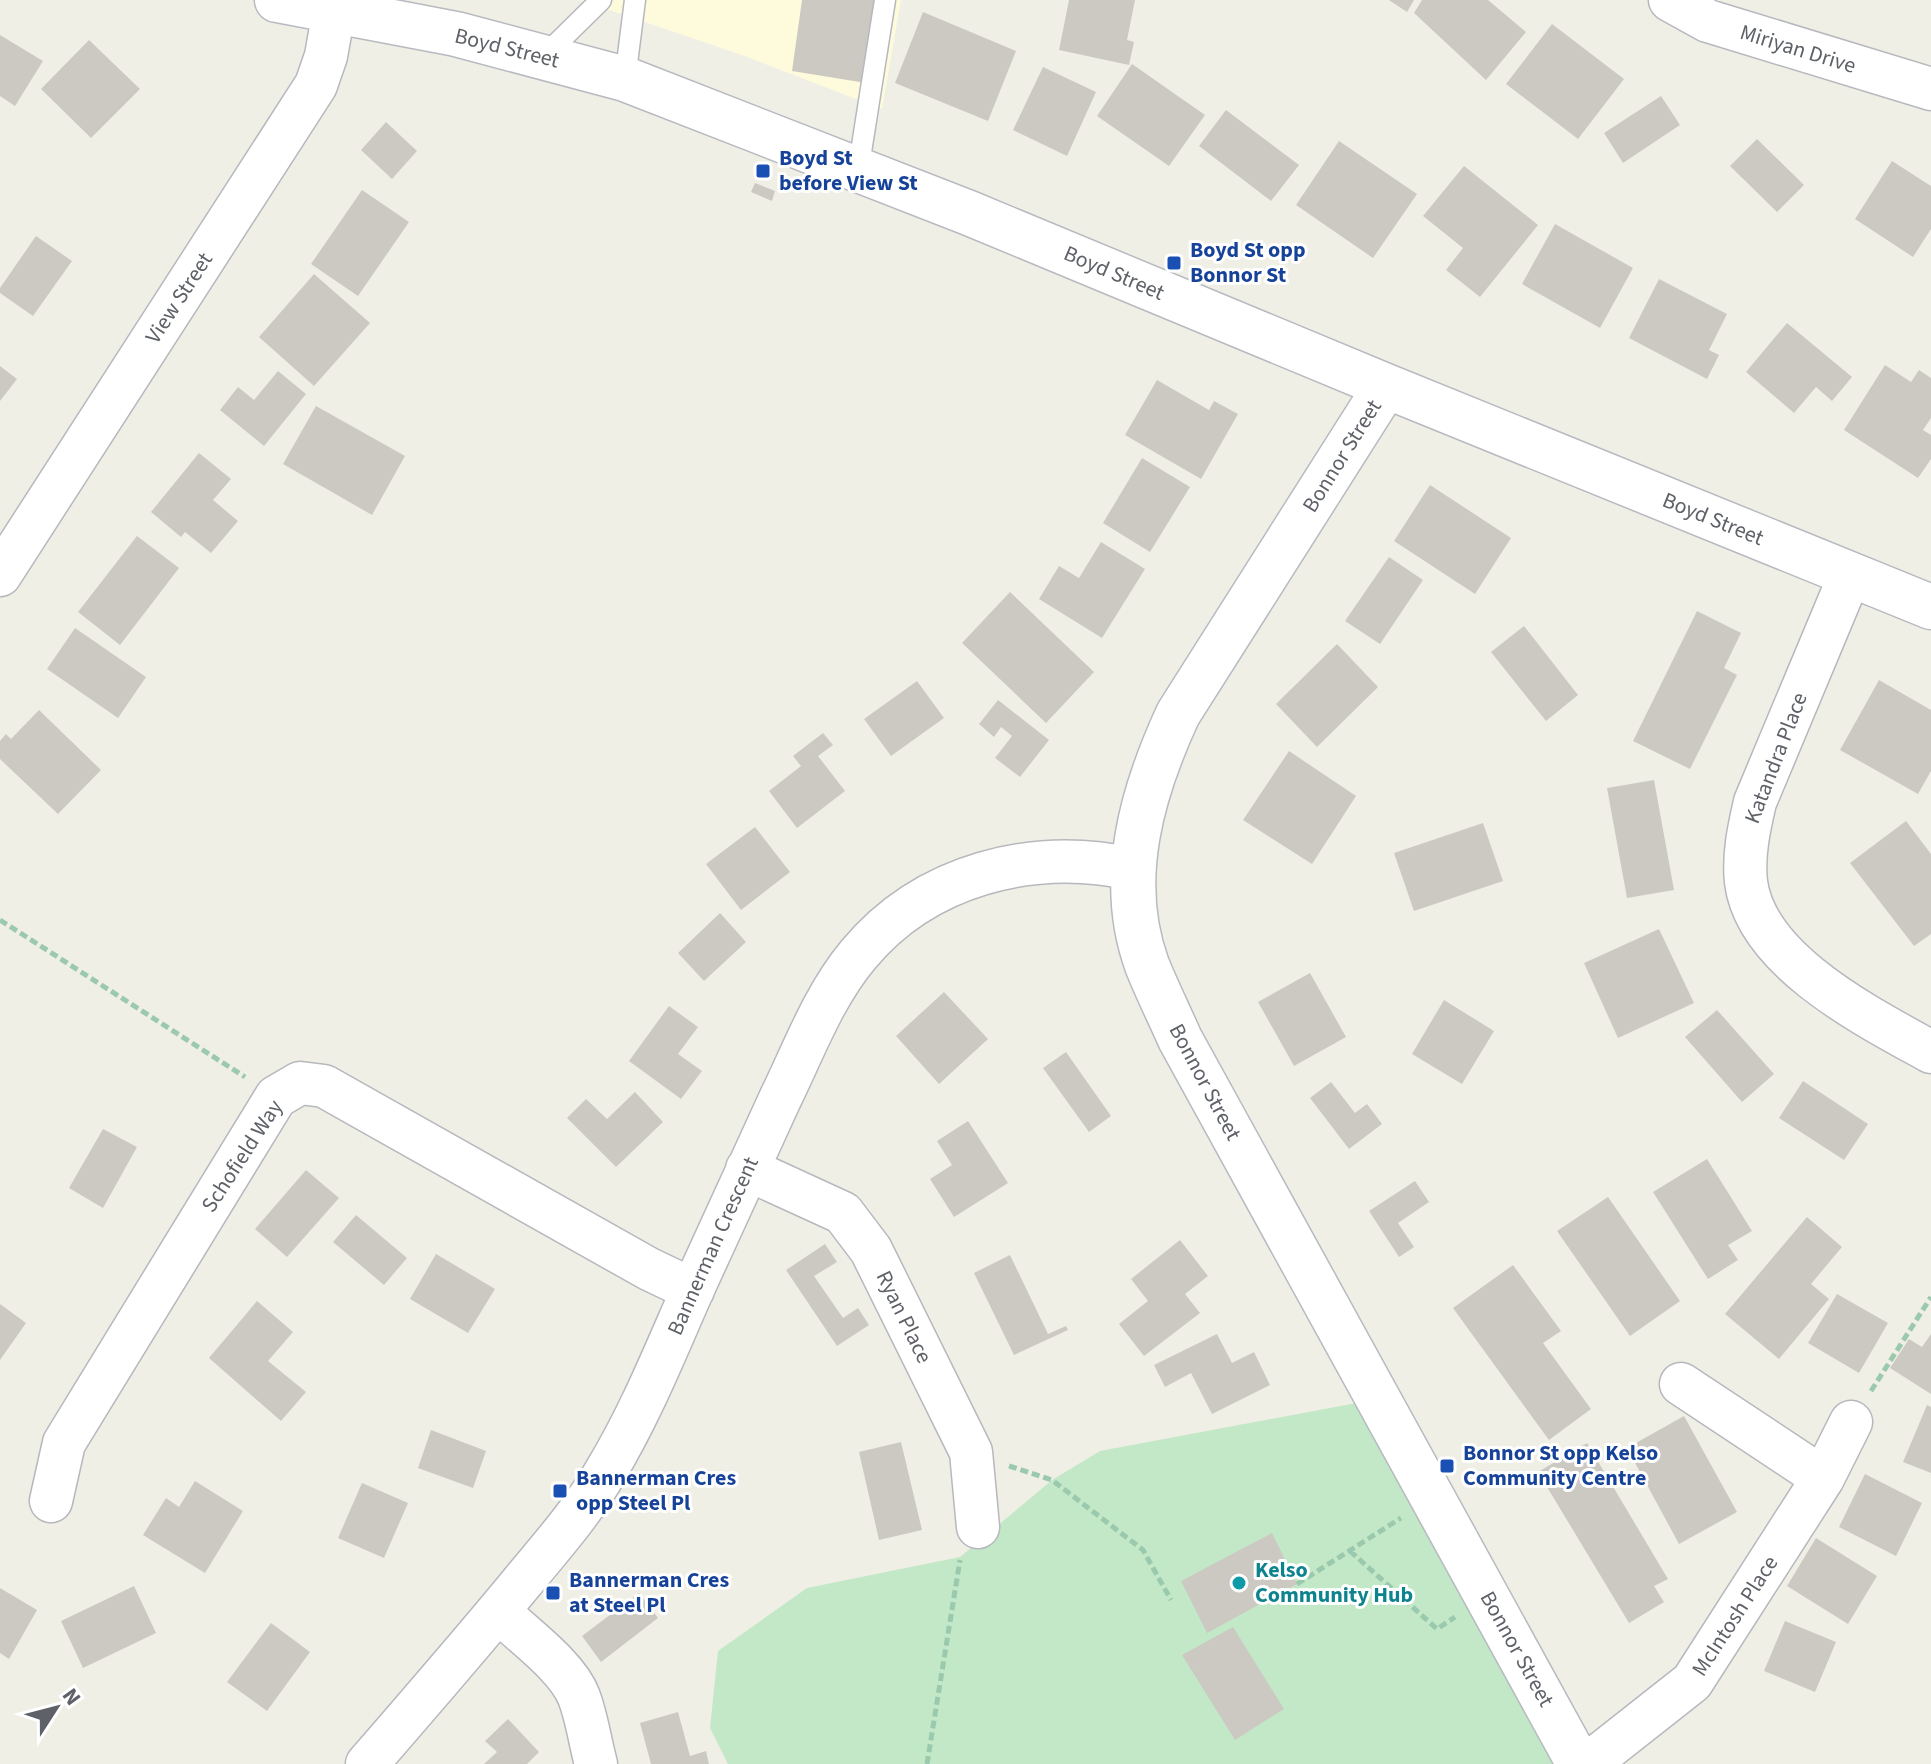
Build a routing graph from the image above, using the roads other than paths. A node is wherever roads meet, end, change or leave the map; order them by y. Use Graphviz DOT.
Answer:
graph roads {
  1 [pos="277,0"];
  2 [pos="601,0"];
  3 [pos="635,0"];
  4 [pos="885,0"];
  5 [pos="1670,0"];
  6 [pos="334,11"];
  7 [pos="543,57"];
  8 [pos="625,79"];
  9 [pos="1931,89"];
  10 [pos="858,171"];
  11 [pos="1386,386"];
  12 [pos="4,559"];
  13 [pos="1850,575"];
  14 [pos="1931,607"];
  15 [pos="1133,869"];
  16 [pos="1931,1052"];
  17 [pos="747,1169"];
  18 [pos="693,1290"];
  19 [pos="1681,1384"];
  20 [pos="1851,1422"];
  21 [pos="1823,1478"];
  22 [pos="51,1501"];
  23 [pos="978,1527"];
  24 [pos="498,1611"];
  25 [pos="367,1764"];
  26 [pos="596,1764"];
  27 [pos="1579,1764"];
  28 [pos="1588,1764"];
  1 -- 6 [label="main road, Boyd Street"];
  2 -- 7 [label="lane"];
  3 -- 8 [label="lane"];
  4 -- 10 [label="lane"];
  5 -- 9 [label="street, Miriyan Drive"];
  6 -- 7 [label="main road, Boyd Street"];
  6 -- 12 [label="street, View Street"];
  7 -- 8 [label="main road, Boyd Street"];
  8 -- 10 [label="main road, Boyd Street"];
  10 -- 11 [label="main road, Boyd Street"];
  11 -- 13 [label="main road, Boyd Street"];
  11 -- 15 [label="main road, Bonnor Street"];
  13 -- 14 [label="main road, Boyd Street"];
  13 -- 16 [label="street, Katandra Place"];
  15 -- 17 [label="street, Bannerman Crescent"];
  15 -- 27 [label="main road, Bonnor Street"];
  17 -- 18 [label="street, Bannerman Crescent"];
  17 -- 23 [label="street, Ryan Place"];
  18 -- 22 [label="street, Schofield Way"];
  18 -- 24 [label="street, Bannerman Crescent"];
  19 -- 21 [label="street"];
  20 -- 21 [label="street, McIntosh Place"];
  21 -- 28 [label="street, McIntosh Place"];
  24 -- 25 [label="street, Bannerman Crescent"];
  24 -- 26 [label="street"];
}
